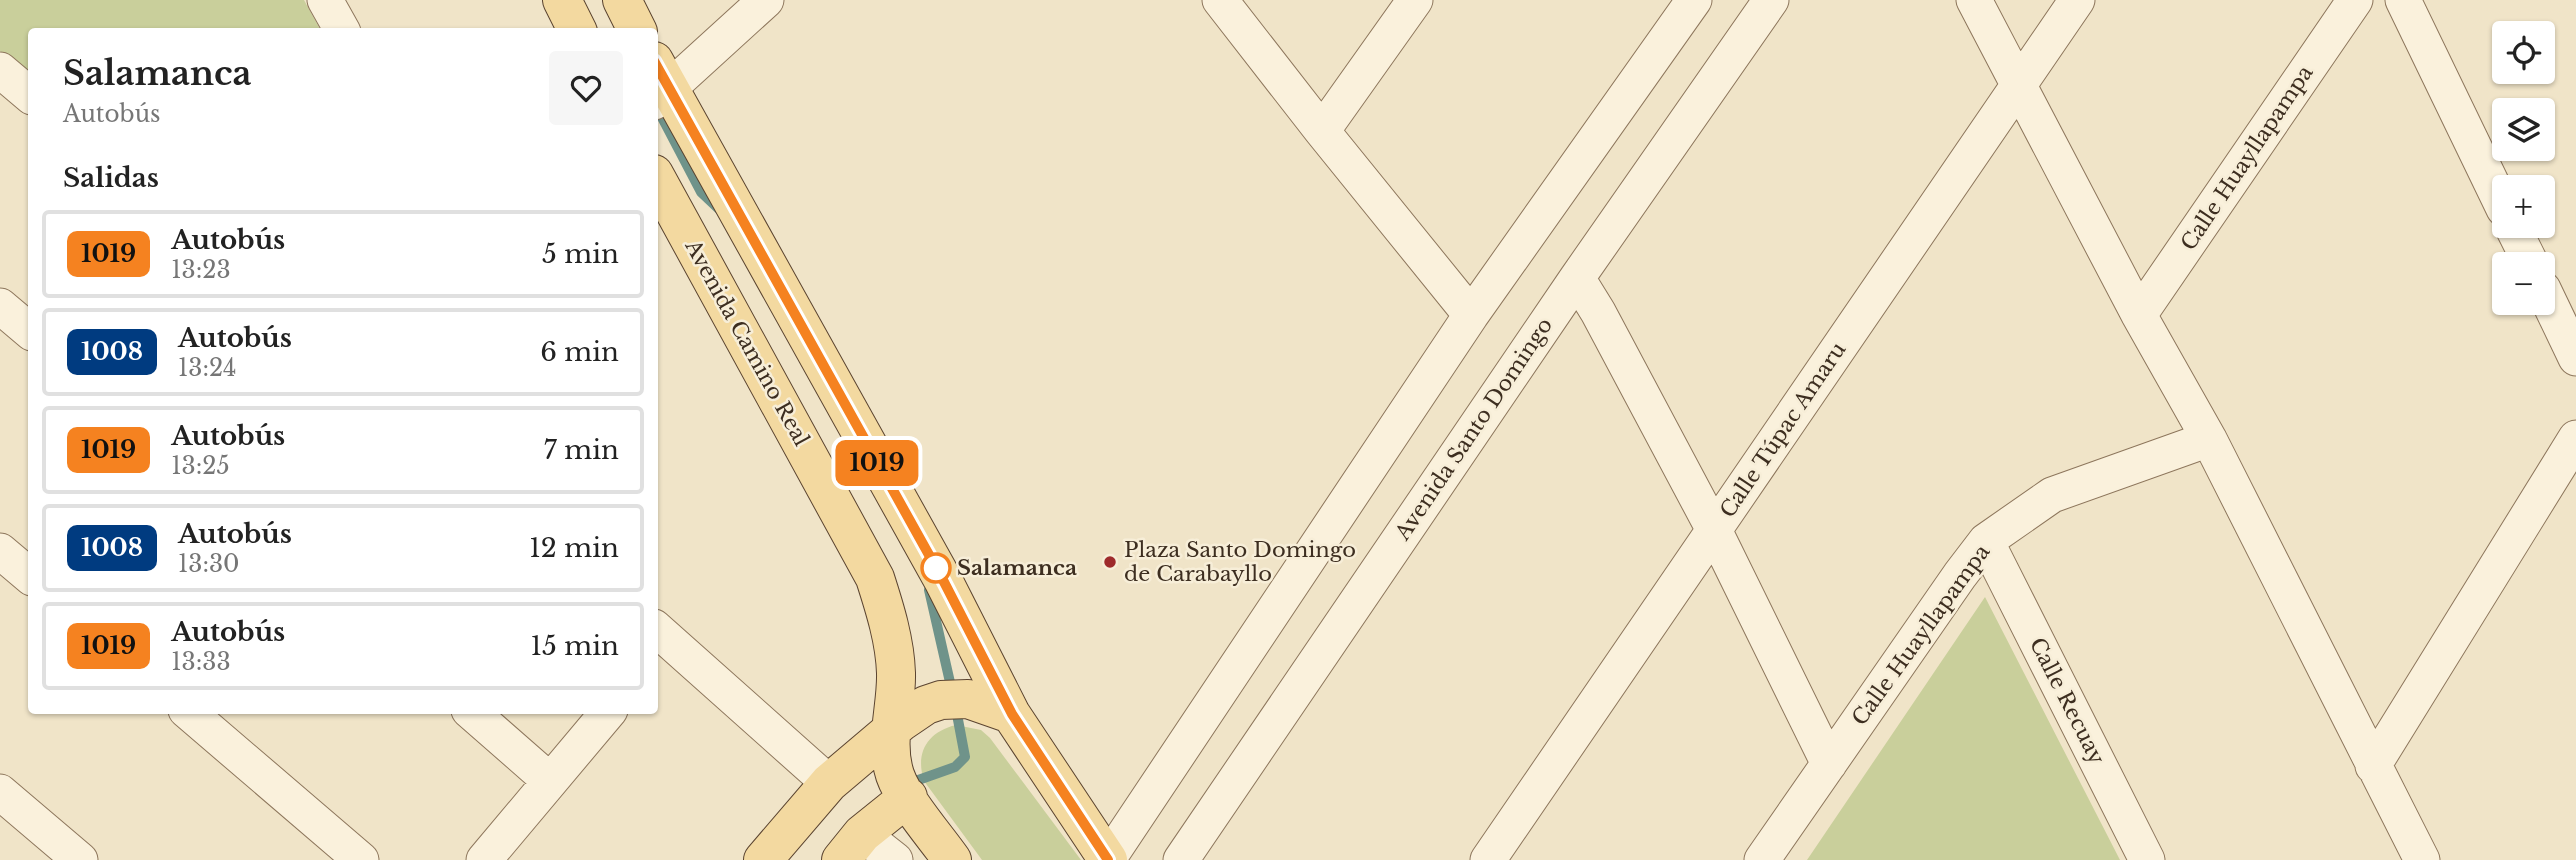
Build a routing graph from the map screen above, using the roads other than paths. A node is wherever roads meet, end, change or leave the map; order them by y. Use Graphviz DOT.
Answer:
graph roads {
  1 [pos="325,0"];
  2 [pos="562,0"];
  3 [pos="622,0"];
  4 [pos="766,0"];
  5 [pos="1220,0"];
  6 [pos="1415,0"];
  7 [pos="1694,0"];
  8 [pos="1771,0"];
  9 [pos="1974,0"];
  10 [pos="2077,0"];
  11 [pos="2355,0"];
  12 [pos="2403,0"];
  13 [pos="341,28"];
  14 [pos="576,28"];
  15 [pos="636,28"];
  16 [pos="0,70"];
  17 [pos="659,84"];
  18 [pos="2020,84"];
  19 [pos="28,94"];
  20 [pos="1322,131"];
  21 [pos="658,181"];
  22 [pos="2492,184"];
  23 [pos="1577,278"];
  24 [pos="0,306"];
  25 [pos="2555,314"];
  26 [pos="1471,315"];
  27 [pos="2139,315"];
  28 [pos="28,330"];
  29 [pos="2576,358"];
  30 [pos="2576,438"];
  31 [pos="2209,439"];
  32 [pos="1714,530"];
  33 [pos="1986,541"];
  34 [pos="0,551"];
  35 [pos="28,575"];
  36 [pos="658,634"];
  37 [pos="191,714"];
  38 [pos="474,714"];
  39 [pos="607,714"];
  40 [pos="1012,714"];
  41 [pos="891,733"];
  42 [pos="1829,764"];
  43 [pos="2373,766"];
  44 [pos="551,781"];
  45 [pos="829,783"];
  46 [pos="0,792"];
  47 [pos="908,797"];
  48 [pos="852,847"];
  49 [pos="80,860"];
  50 [pos="361,860"];
  51 [pos="484,860"];
  52 [pos="763,860"];
  53 [pos="895,860"];
  54 [pos="952,860"];
  55 [pos="1108,860"];
  56 [pos="1181,860"];
  57 [pos="1488,860"];
  58 [pos="1762,860"];
  59 [pos="2147,860"];
  60 [pos="2421,860"];
  1 -- 13 [label="street"];
  2 -- 14 [label="main road"];
  3 -- 15 [label="main road"];
  4 -- 17 [label="street"];
  5 -- 20 [label="street"];
  6 -- 20 [label="street"];
  7 -- 26 [label="street"];
  8 -- 23 [label="street, Avenida Santo Domingo"];
  9 -- 18 [label="street"];
  10 -- 18 [label="street, Calle Túpac Amaru"];
  11 -- 27 [label="street, Calle Huayllapampa"];
  12 -- 22 [label="street"];
  16 -- 19 [label="street"];
  17 -- 40 [label="main road"];
  18 -- 27 [label="street"];
  18 -- 32 [label="street, Calle Túpac Amaru"];
  20 -- 26 [label="street"];
  21 -- 41 [label="main road, Avenida Camino Real"];
  23 -- 32 [label="street"];
  23 -- 56 [label="street, Avenida Santo Domingo"];
  24 -- 28 [label="street"];
  25 -- 29 [label="street"];
  26 -- 55 [label="street"];
  27 -- 31 [label="street"];
  30 -- 43 [label="street"];
  31 -- 33 [label="street, Calle Huayllapampa"];
  31 -- 43 [label="street"];
  32 -- 42 [label="street"];
  32 -- 57 [label="street, Calle Túpac Amaru"];
  33 -- 42 [label="street, Calle Huayllapampa"];
  33 -- 59 [label="street, Calle Recuay"];
  34 -- 35 [label="street"];
  36 -- 45 [label="street"];
  37 -- 50 [label="street"];
  38 -- 44 [label="street"];
  39 -- 44 [label="street"];
  40 -- 41 [label="main road"];
  40 -- 55 [label="main road"];
  41 -- 45 [label="main road"];
  41 -- 47 [label="main road, Avenida Camino Real"];
  42 -- 58 [label="street, Calle Huayllapampa"];
  43 -- 60 [label="street"];
  44 -- 51 [label="street"];
  45 -- 52 [label="main road"];
  46 -- 49 [label="street"];
  47 -- 48 [label="main road"];
  47 -- 54 [label="main road, Avenida Camino Real"];
  48 -- 53 [label="street"];
}
